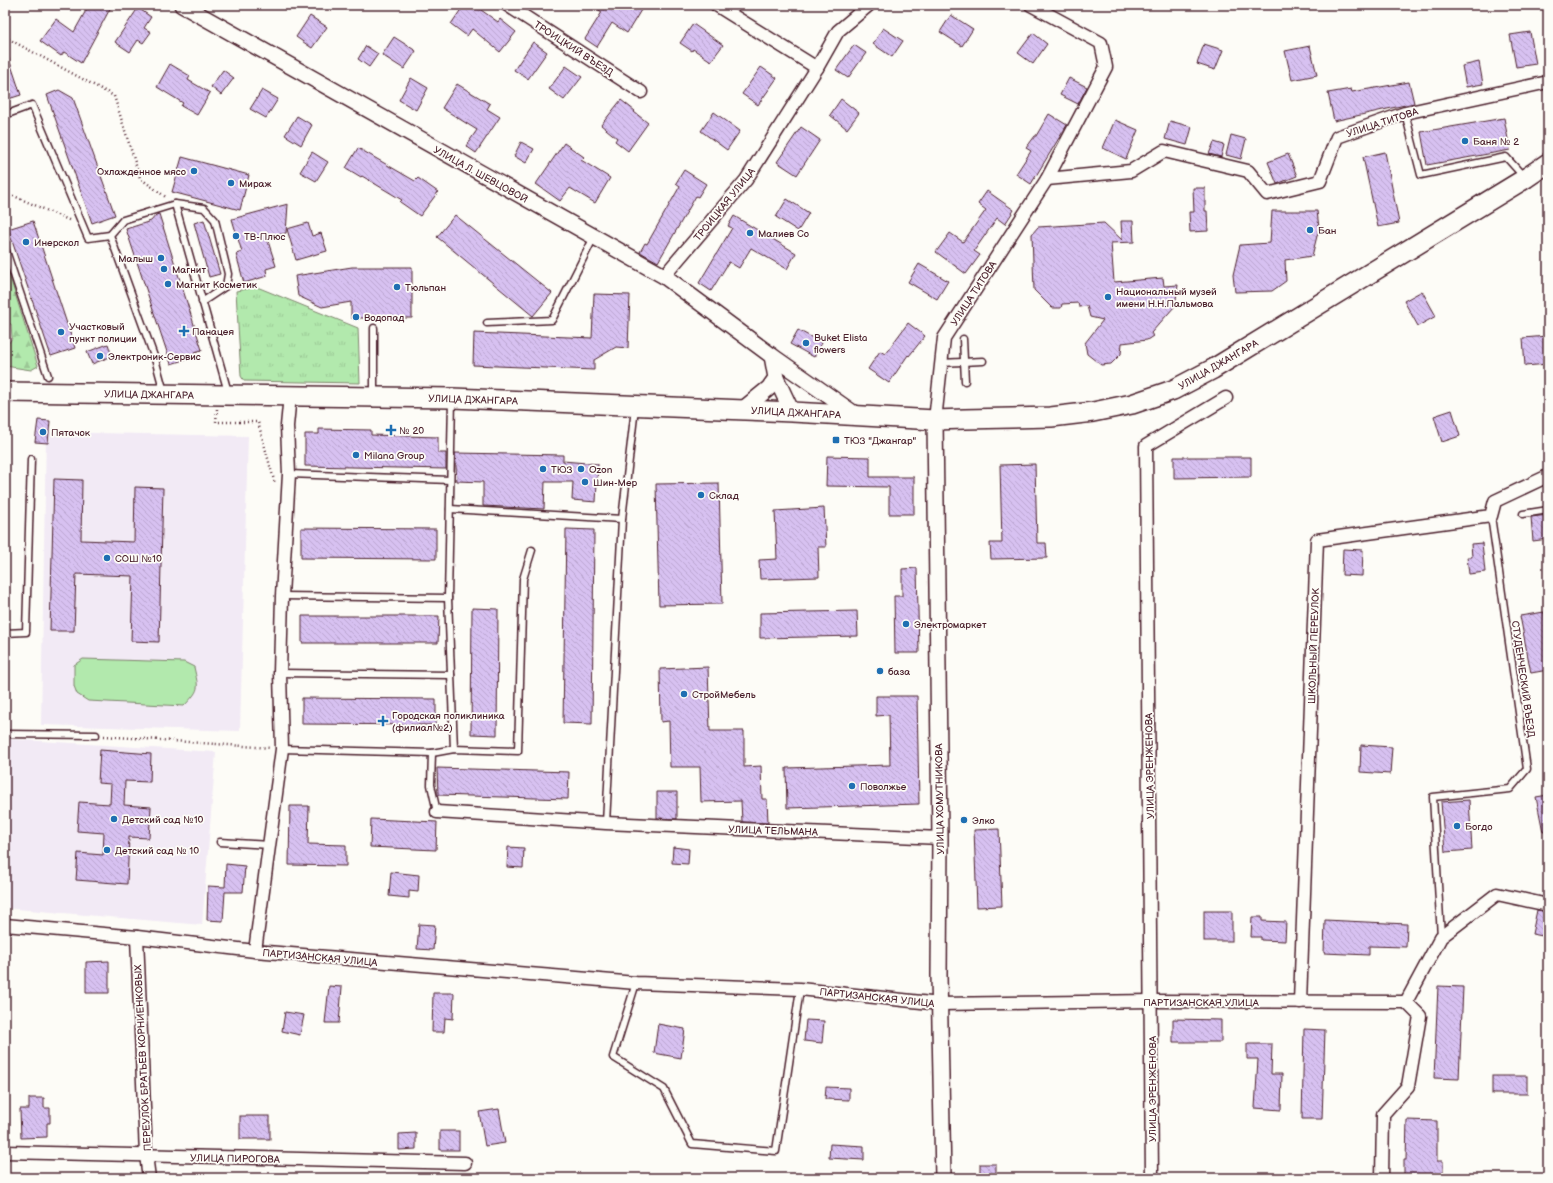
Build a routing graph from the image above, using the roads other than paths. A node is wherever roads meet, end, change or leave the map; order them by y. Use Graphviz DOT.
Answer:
graph roads {
  1 [pos="182,5"];
  2 [pos="507,5"];
  3 [pos="716,5"];
  4 [pos="869,5"];
  5 [pos="1030,5"];
  6 [pos="817,68"];
  7 [pos="1548,82"];
  8 [pos="641,92"];
  9 [pos="1405,113"];
  10 [pos="5,115"];
  11 [pos="1548,163"];
  12 [pos="1548,170"];
  13 [pos="1047,178"];
  14 [pos="1526,178"];
  15 [pos="175,204"];
  16 [pos="110,235"];
  17 [pos="594,237"];
  18 [pos="5,248"];
  19 [pos="664,276"];
  20 [pos="202,302"];
  21 [pos="487,323"];
  22 [pos="374,328"];
  23 [pos="964,339"];
  24 [pos="772,356"];
  25 [pos="983,361"];
  26 [pos="964,362"];
  27 [pos="941,363"];
  28 [pos="48,376"];
  29 [pos="776,378"];
  30 [pos="965,381"];
  31 [pos="5,392"];
  32 [pos="165,394"];
  33 [pos="224,395"];
  34 [pos="290,395"];
  35 [pos="374,396"];
  36 [pos="452,398"];
  37 [pos="1226,398"];
  38 [pos="635,406"];
  39 [pos="742,410"];
  40 [pos="792,412"];
  41 [pos="856,415"];
  42 [pos="935,420"];
  43 [pos="31,459"];
  44 [pos="289,474"];
  45 [pos="1548,476"];
  46 [pos="450,480"];
  47 [pos="450,510"];
  48 [pos="1548,510"];
  49 [pos="1523,514"];
  50 [pos="1490,516"];
  51 [pos="622,519"];
  52 [pos="532,550"];
  53 [pos="282,596"];
  54 [pos="448,598"];
  55 [pos="5,632"];
  56 [pos="280,673"];
  57 [pos="451,675"];
  58 [pos="5,734"];
  59 [pos="96,735"];
  60 [pos="282,749"];
  61 [pos="454,749"];
  62 [pos="432,753"];
  63 [pos="437,812"];
  64 [pos="606,823"];
  65 [pos="940,838"];
  66 [pos="220,842"];
  67 [pos="270,845"];
  68 [pos="1548,905"];
  69 [pos="5,925"];
  70 [pos="1441,936"];
  71 [pos="136,937"];
  72 [pos="255,951"];
  73 [pos="636,984"];
  74 [pos="800,989"];
  75 [pos="1152,1002"];
  76 [pos="1300,1002"];
  77 [pos="1406,1002"];
  78 [pos="940,1004"];
  79 [pos="5,1152"];
  80 [pos="146,1155"];
  81 [pos="465,1163"];
  82 [pos="149,1178"];
  83 [pos="943,1178"];
  84 [pos="1152,1178"];
  85 [pos="1382,1178"];
  1 -- 17 [label="street, УЛИЦА Л. ШЕВЦОВОЙ"];
  2 -- 8 [label="street, ТРОИЦКИЙ ВЪЕЗД"];
  3 -- 6 [label="street"];
  4 -- 6 [label="street, ТРОИЦКАЯ УЛИЦА"];
  5 -- 13 [label="street, УЛИЦА ТИТОВА"];
  6 -- 19 [label="street, ТРОИЦКАЯ УЛИЦА"];
  7 -- 9 [label="street, УЛИЦА ТИТОВА"];
  9 -- 13 [label="street, УЛИЦА ТИТОВА"];
  9 -- 14 [label="lane"];
  10 -- 16 [label="lane"];
  11 -- 14 [label="main road, УЛИЦА ДЖАНГАРА"];
  12 -- 14 [label="main road, УЛИЦА ДЖАНГАРА"];
  13 -- 27 [label="street, УЛИЦА ТИТОВА"];
  14 -- 42 [label="main road, УЛИЦА ДЖАНГАРА"];
  15 -- 16 [label="lane"];
  15 -- 20 [label="lane"];
  15 -- 20 [label="lane"];
  16 -- 32 [label="lane"];
  17 -- 19 [label="street, УЛИЦА Л. ШЕВЦОВОЙ"];
  17 -- 21 [label="lane"];
  18 -- 28 [label="lane"];
  19 -- 24 [label="street, УЛИЦА Л. ШЕВЦОВОЙ"];
  20 -- 33 [label="lane"];
  22 -- 35 [label="lane"];
  23 -- 26 [label="lane"];
  24 -- 29 [label="street"];
  24 -- 41 [label="street, УЛИЦА Л. ШЕВЦОВОЙ"];
  25 -- 26 [label="lane"];
  26 -- 27 [label="lane"];
  26 -- 30 [label="lane"];
  27 -- 42 [label="street, УЛИЦА ТИТОВА"];
  29 -- 39 [label="street"];
  29 -- 40 [label="street"];
  31 -- 32 [label="main road, УЛИЦА ДЖАНГАРА"];
  32 -- 33 [label="main road, УЛИЦА ДЖАНГАРА"];
  33 -- 34 [label="main road, УЛИЦА ДЖАНГАРА"];
  34 -- 35 [label="main road, УЛИЦА ДЖАНГАРА"];
  34 -- 44 [label="street"];
  35 -- 36 [label="main road, УЛИЦА ДЖАНГАРА"];
  36 -- 38 [label="main road, УЛИЦА ДЖАНГАРА"];
  36 -- 46 [label="lane"];
  37 -- 75 [label="street, УЛИЦА ЭРЕНЖЕНОВА"];
  38 -- 39 [label="main road, УЛИЦА ДЖАНГАРА"];
  38 -- 51 [label="lane"];
  39 -- 40 [label="main road, УЛИЦА ДЖАНГАРА"];
  40 -- 41 [label="main road, УЛИЦА ДЖАНГАРА"];
  41 -- 42 [label="main road, УЛИЦА ДЖАНГАРА"];
  42 -- 65 [label="street, УЛИЦА ХОМУТНИКОВА"];
  43 -- 55 [label="lane"];
  44 -- 46 [label="lane"];
  44 -- 53 [label="street"];
  45 -- 50 [label="street"];
  46 -- 47 [label="lane"];
  47 -- 51 [label="lane"];
  47 -- 54 [label="lane"];
  48 -- 49 [label="lane"];
  50 -- 70 [label="lane, СТУДЕНЧЕСКИЙ ВЪЕЗД"];
  50 -- 76 [label="street, ШКОЛЬНЫЙ ПЕРЕУЛОК"];
  51 -- 64 [label="lane"];
  52 -- 61 [label="lane"];
  53 -- 54 [label="lane"];
  53 -- 56 [label="street"];
  54 -- 57 [label="lane"];
  56 -- 57 [label="lane"];
  56 -- 60 [label="street"];
  57 -- 61 [label="lane"];
  58 -- 59 [label="lane"];
  60 -- 62 [label="lane"];
  60 -- 67 [label="street"];
  61 -- 62 [label="lane"];
  62 -- 63 [label="lane"];
  63 -- 64 [label="street, УЛИЦА ТЕЛЬМАНА"];
  64 -- 65 [label="street, УЛИЦА ТЕЛЬМАНА"];
  65 -- 78 [label="street, УЛИЦА ХОМУТНИКОВА"];
  66 -- 67 [label="lane"];
  67 -- 72 [label="street"];
  68 -- 70 [label="street"];
  69 -- 71 [label="street, ПАРТИЗАНСКАЯ УЛИЦА"];
  70 -- 77 [label="street"];
  71 -- 72 [label="street, ПАРТИЗАНСКАЯ УЛИЦА"];
  71 -- 80 [label="street, ПЕРЕУЛОК БРАТЬЕВ КОРНИЕНКОВЫХ"];
  72 -- 73 [label="street, ПАРТИЗАНСКАЯ УЛИЦА"];
  73 -- 74 [label="street, ПАРТИЗАНСКАЯ УЛИЦА"];
  73 -- 74 [label="lane"];
  74 -- 78 [label="street, ПАРТИЗАНСКАЯ УЛИЦА"];
  75 -- 76 [label="street, ПАРТИЗАНСКАЯ УЛИЦА"];
  75 -- 78 [label="street, ПАРТИЗАНСКАЯ УЛИЦА"];
  75 -- 84 [label="street, УЛИЦА ЭРЕНЖЕНОВА"];
  76 -- 77 [label="street, ПАРТИЗАНСКАЯ УЛИЦА"];
  77 -- 85 [label="street"];
  78 -- 83 [label="street, УЛИЦА ХОМУТНИКОВА"];
  79 -- 80 [label="street, УЛИЦА ПИРОГОВА"];
  80 -- 81 [label="street, УЛИЦА ПИРОГОВА"];
  80 -- 82 [label="street, ПЕРЕУЛОК БРАТЬЕВ КОРНИЕНКОВЫХ"];
}
